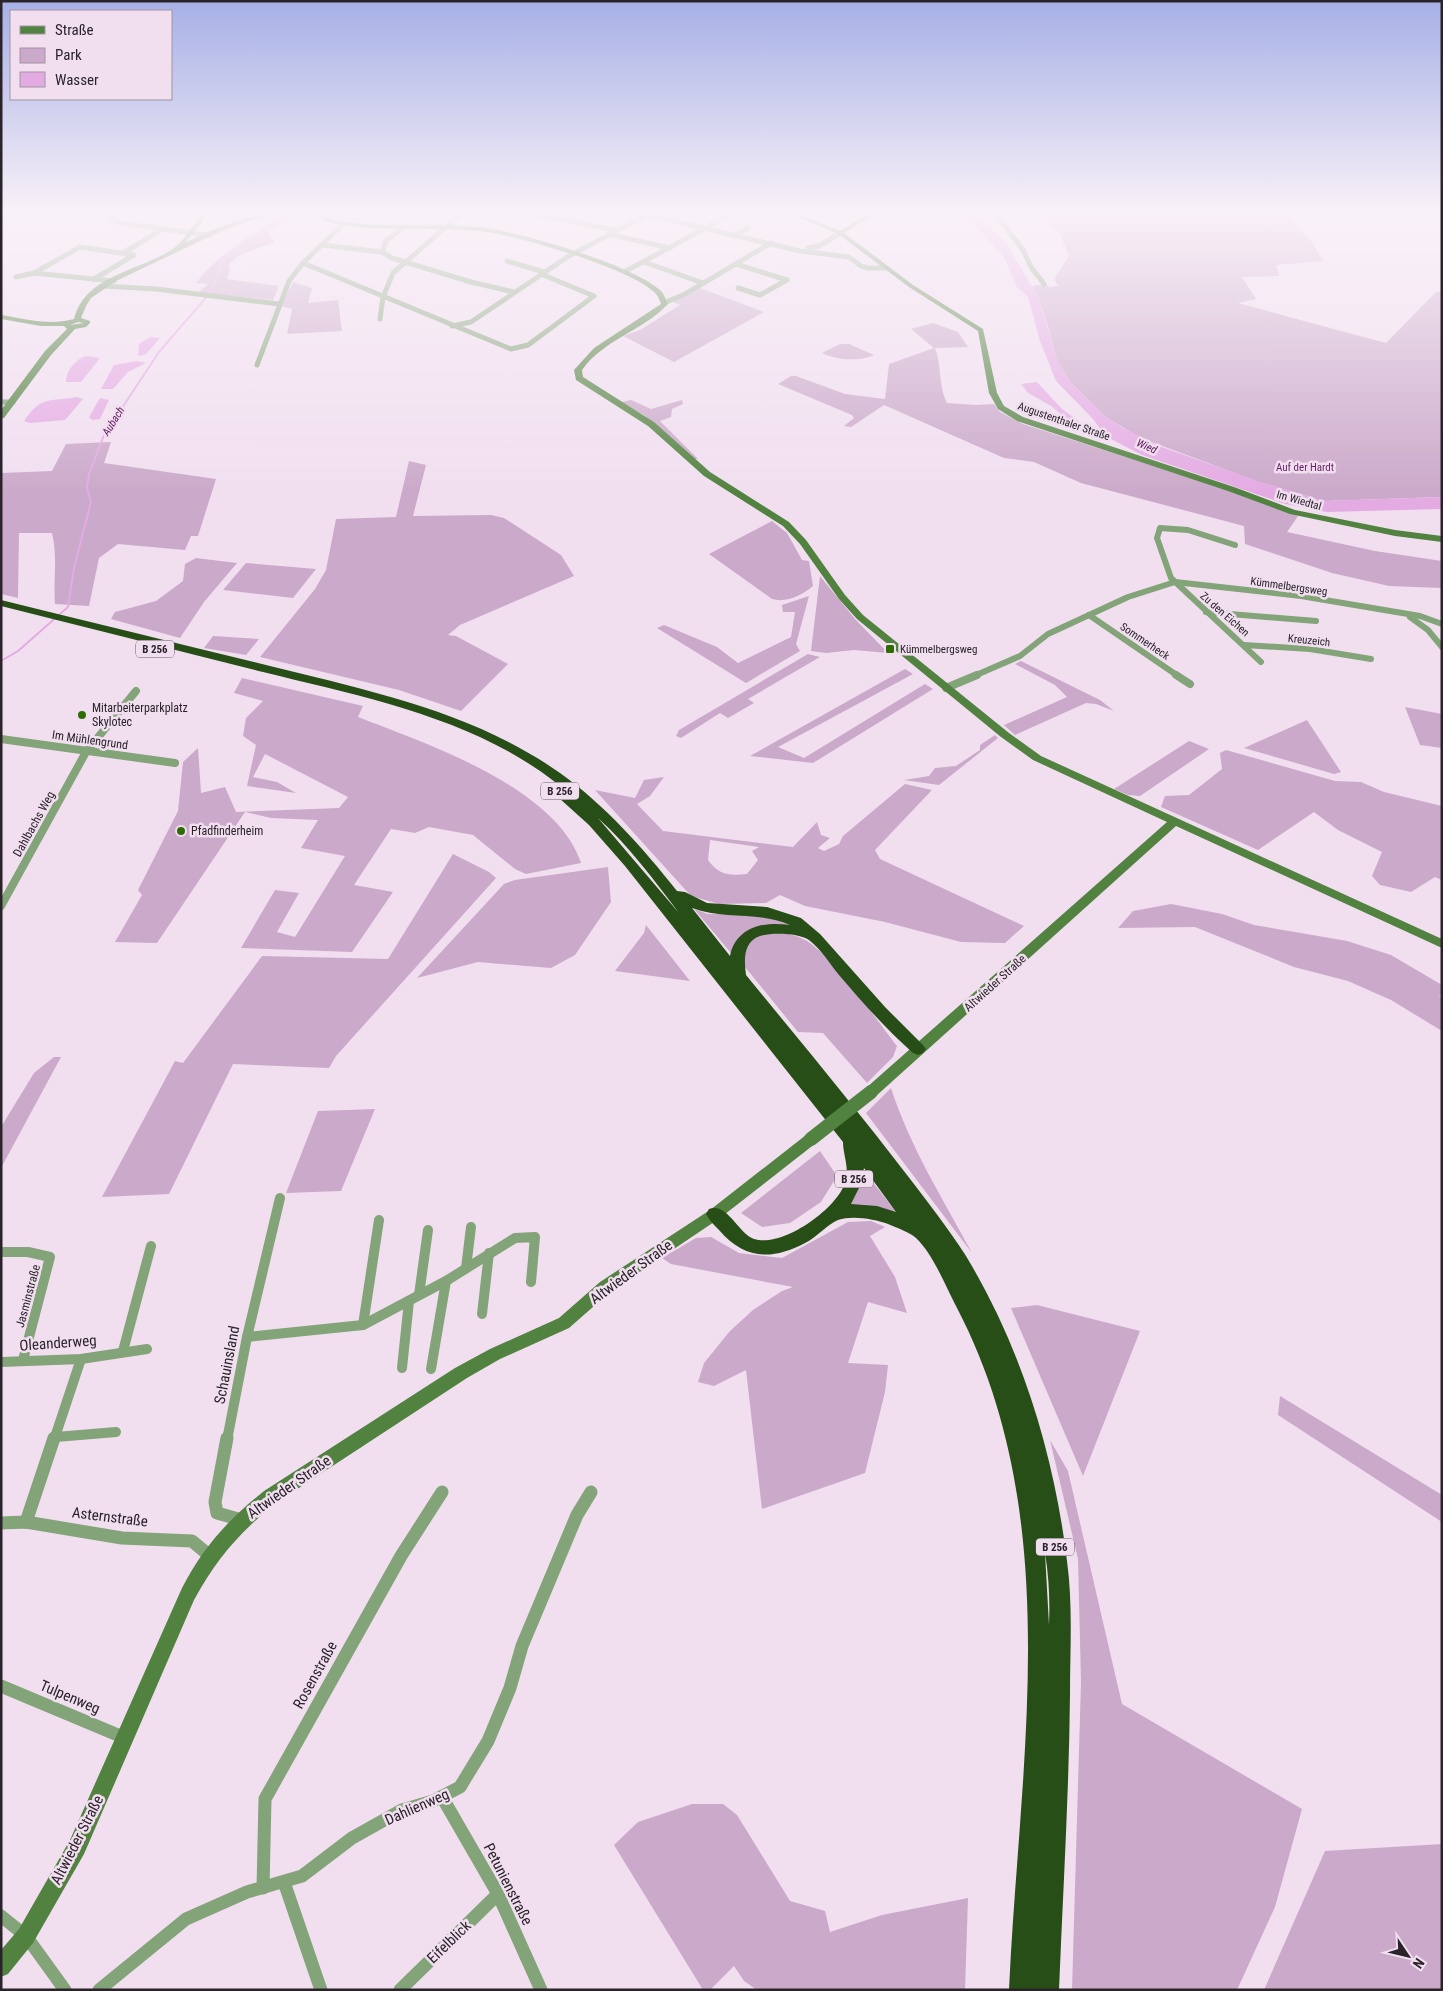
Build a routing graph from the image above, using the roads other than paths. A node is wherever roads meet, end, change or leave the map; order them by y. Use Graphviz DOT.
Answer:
graph roads {
  1 [pos="82,306"];
  2 [pos="278,306"];
  3 [pos="382,306"];
  4 [pos="404,306"];
  5 [pos="494,306"];
  6 [pos="581,306"];
  7 [pos="663,306"];
  8 [pos="944,306"];
  9 [pos="1,317"];
  10 [pos="380,319"];
  11 [pos="77,320"];
  12 [pos="69,326"];
  13 [pos="452,326"];
  14 [pos="257,365"];
  15 [pos="1,402"];
  16 [pos="13,402"];
  17 [pos="1,416"];
  18 [pos="1155,464"];
  19 [pos="1442,539"];
  20 [pos="1235,544"];
  21 [pos="1175,582"];
  22 [pos="4,607"];
  23 [pos="1206,612"];
  24 [pos="1089,615"];
  25 [pos="1410,616"];
  26 [pos="1316,621"];
  27 [pos="1442,624"];
  28 [pos="1244,645"];
  29 [pos="1442,647"];
  30 [pos="1371,659"];
  31 [pos="1261,662"];
  32 [pos="311,684"];
  33 [pos="1190,684"];
  34 [pos="946,688"];
  35 [pos="136,691"];
  36 [pos="1,739"];
  37 [pos="86,752"];
  38 [pos="175,763"];
  39 [pos="1175,821"];
  40 [pos="653,870"];
  41 [pos="1,906"];
  42 [pos="810,935"];
  43 [pos="1442,944"];
  44 [pos="739,978"];
  45 [pos="918,1049"];
  46 [pos="850,1139"];
  47 [pos="280,1198"];
  48 [pos="833,1213"];
  49 [pos="715,1214"];
  50 [pos="379,1220"];
  51 [pos="471,1227"];
  52 [pos="428,1230"];
  53 [pos="922,1233"];
  54 [pos="151,1246"];
  55 [pos="1,1252"];
  56 [pos="489,1253"];
  57 [pos="466,1268"];
  58 [pos="446,1281"];
  59 [pos="531,1282"];
  60 [pos="419,1295"];
  61 [pos="409,1300"];
  62 [pos="482,1314"];
  63 [pos="364,1325"];
  64 [pos="247,1337"];
  65 [pos="147,1349"];
  66 [pos="123,1351"];
  67 [pos="81,1359"];
  68 [pos="23,1360"];
  69 [pos="1,1362"];
  70 [pos="402,1368"];
  71 [pos="432,1369"];
  72 [pos="116,1432"];
  73 [pos="56,1437"];
  74 [pos="442,1492"];
  75 [pos="591,1492"];
  76 [pos="242,1520"];
  77 [pos="26,1522"];
  78 [pos="1,1523"];
  79 [pos="210,1556"];
  80 [pos="1,1686"];
  81 [pos="125,1738"];
  82 [pos="442,1796"];
  83 [pos="284,1882"];
  84 [pos="263,1888"];
  85 [pos="498,1894"];
  86 [pos="1,1916"];
  87 [pos="26,1936"];
  88 [pos="1,1967"];
  89 [pos="65,1990"];
  90 [pos="99,1990"];
  91 [pos="321,1990"];
  92 [pos="400,1990"];
  93 [pos="540,1990"];
  94 [pos="1021,1990"];
  95 [pos="1046,1990"];
  1 -- 11 [label="street"];
  2 -- 14 [label="street"];
  3 -- 10 [label="street"];
  4 -- 13 [label="street"];
  5 -- 13 [label="street"];
  6 -- 13 [label="street"];
  7 -- 34 [label="street"];
  8 -- 18 [label="street, Augustenthaler Straße"];
  9 -- 12 [label="street"];
  11 -- 12 [label="street"];
  11 -- 12 [label="street"];
  12 -- 16 [label="street"];
  15 -- 16 [label="street"];
  16 -- 17 [label="street"];
  18 -- 19 [label="street, Im Wiedtal"];
  20 -- 21 [label="street"];
  21 -- 23 [label="street, Zu den Eichen"];
  21 -- 24 [label="street, Kümmelbergsweg"];
  21 -- 25 [label="street, Kümmelbergsweg"];
  22 -- 32 [label="highway, B 256"];
  23 -- 26 [label="street"];
  23 -- 28 [label="street, Zu den Eichen"];
  24 -- 33 [label="street, Sommerheck"];
  24 -- 34 [label="street, Kümmelbergsweg"];
  25 -- 27 [label="street, Kümmelbergsweg"];
  25 -- 29 [label="street"];
  28 -- 30 [label="street, Kreuzeich"];
  28 -- 31 [label="street, Zu den Eichen"];
  32 -- 40 [label="highway, B 256"];
  32 -- 46 [label="highway, B 256"];
  34 -- 39 [label="street"];
  35 -- 37 [label="street, Dahlbachs Weg"];
  36 -- 37 [label="street, Im Mühlengrund"];
  37 -- 38 [label="street, Im Mühlengrund"];
  37 -- 41 [label="street, Dahlbachs Weg"];
  39 -- 43 [label="street"];
  39 -- 45 [label="street, Altwieder Straße"];
  40 -- 42 [label="highway, B 256"];
  40 -- 44 [label="highway, B 256"];
  42 -- 44 [label="highway"];
  42 -- 45 [label="highway"];
  44 -- 95 [label="highway, B 256"];
  45 -- 49 [label="street, Altwieder Straße, bridge"];
  46 -- 48 [label="highway, B 256"];
  46 -- 53 [label="highway, B 256"];
  47 -- 64 [label="street, Schauinsland"];
  48 -- 49 [label="highway"];
  48 -- 53 [label="highway"];
  49 -- 76 [label="street, Altwieder Straße"];
  50 -- 63 [label="street"];
  51 -- 57 [label="street"];
  52 -- 60 [label="street"];
  53 -- 94 [label="highway, B 256"];
  54 -- 66 [label="street"];
  55 -- 68 [label="street, Jasminstraße"];
  56 -- 57 [label="street"];
  56 -- 59 [label="street"];
  56 -- 62 [label="street"];
  57 -- 58 [label="street"];
  58 -- 60 [label="street"];
  58 -- 71 [label="street"];
  60 -- 61 [label="street"];
  61 -- 63 [label="street"];
  61 -- 70 [label="street"];
  63 -- 64 [label="street"];
  64 -- 76 [label="street, Schauinsland"];
  65 -- 66 [label="street, Oleanderweg"];
  66 -- 67 [label="street, Oleanderweg"];
  67 -- 68 [label="street, Oleanderweg"];
  67 -- 73 [label="street"];
  68 -- 69 [label="street, Oleanderweg"];
  72 -- 73 [label="street"];
  73 -- 77 [label="street"];
  74 -- 84 [label="street, Rosenstraße"];
  75 -- 82 [label="street, Dahlienweg"];
  76 -- 79 [label="street, Altwieder Straße"];
  77 -- 78 [label="street, Asternstraße"];
  77 -- 79 [label="street, Asternstraße"];
  79 -- 81 [label="street, Altwieder Straße"];
  80 -- 81 [label="street, Tulpenweg"];
  81 -- 87 [label="street, Altwieder Straße"];
  82 -- 83 [label="street, Dahlienweg"];
  82 -- 85 [label="street, Petunienstraße"];
  83 -- 84 [label="street, Dahlienweg"];
  83 -- 91 [label="street"];
  84 -- 90 [label="street, Dahlienweg"];
  85 -- 92 [label="street, Eifelblick"];
  85 -- 93 [label="street, Petunienstraße"];
  86 -- 87 [label="street"];
  87 -- 88 [label="street, Altwieder Straße"];
  87 -- 89 [label="street"];
}
